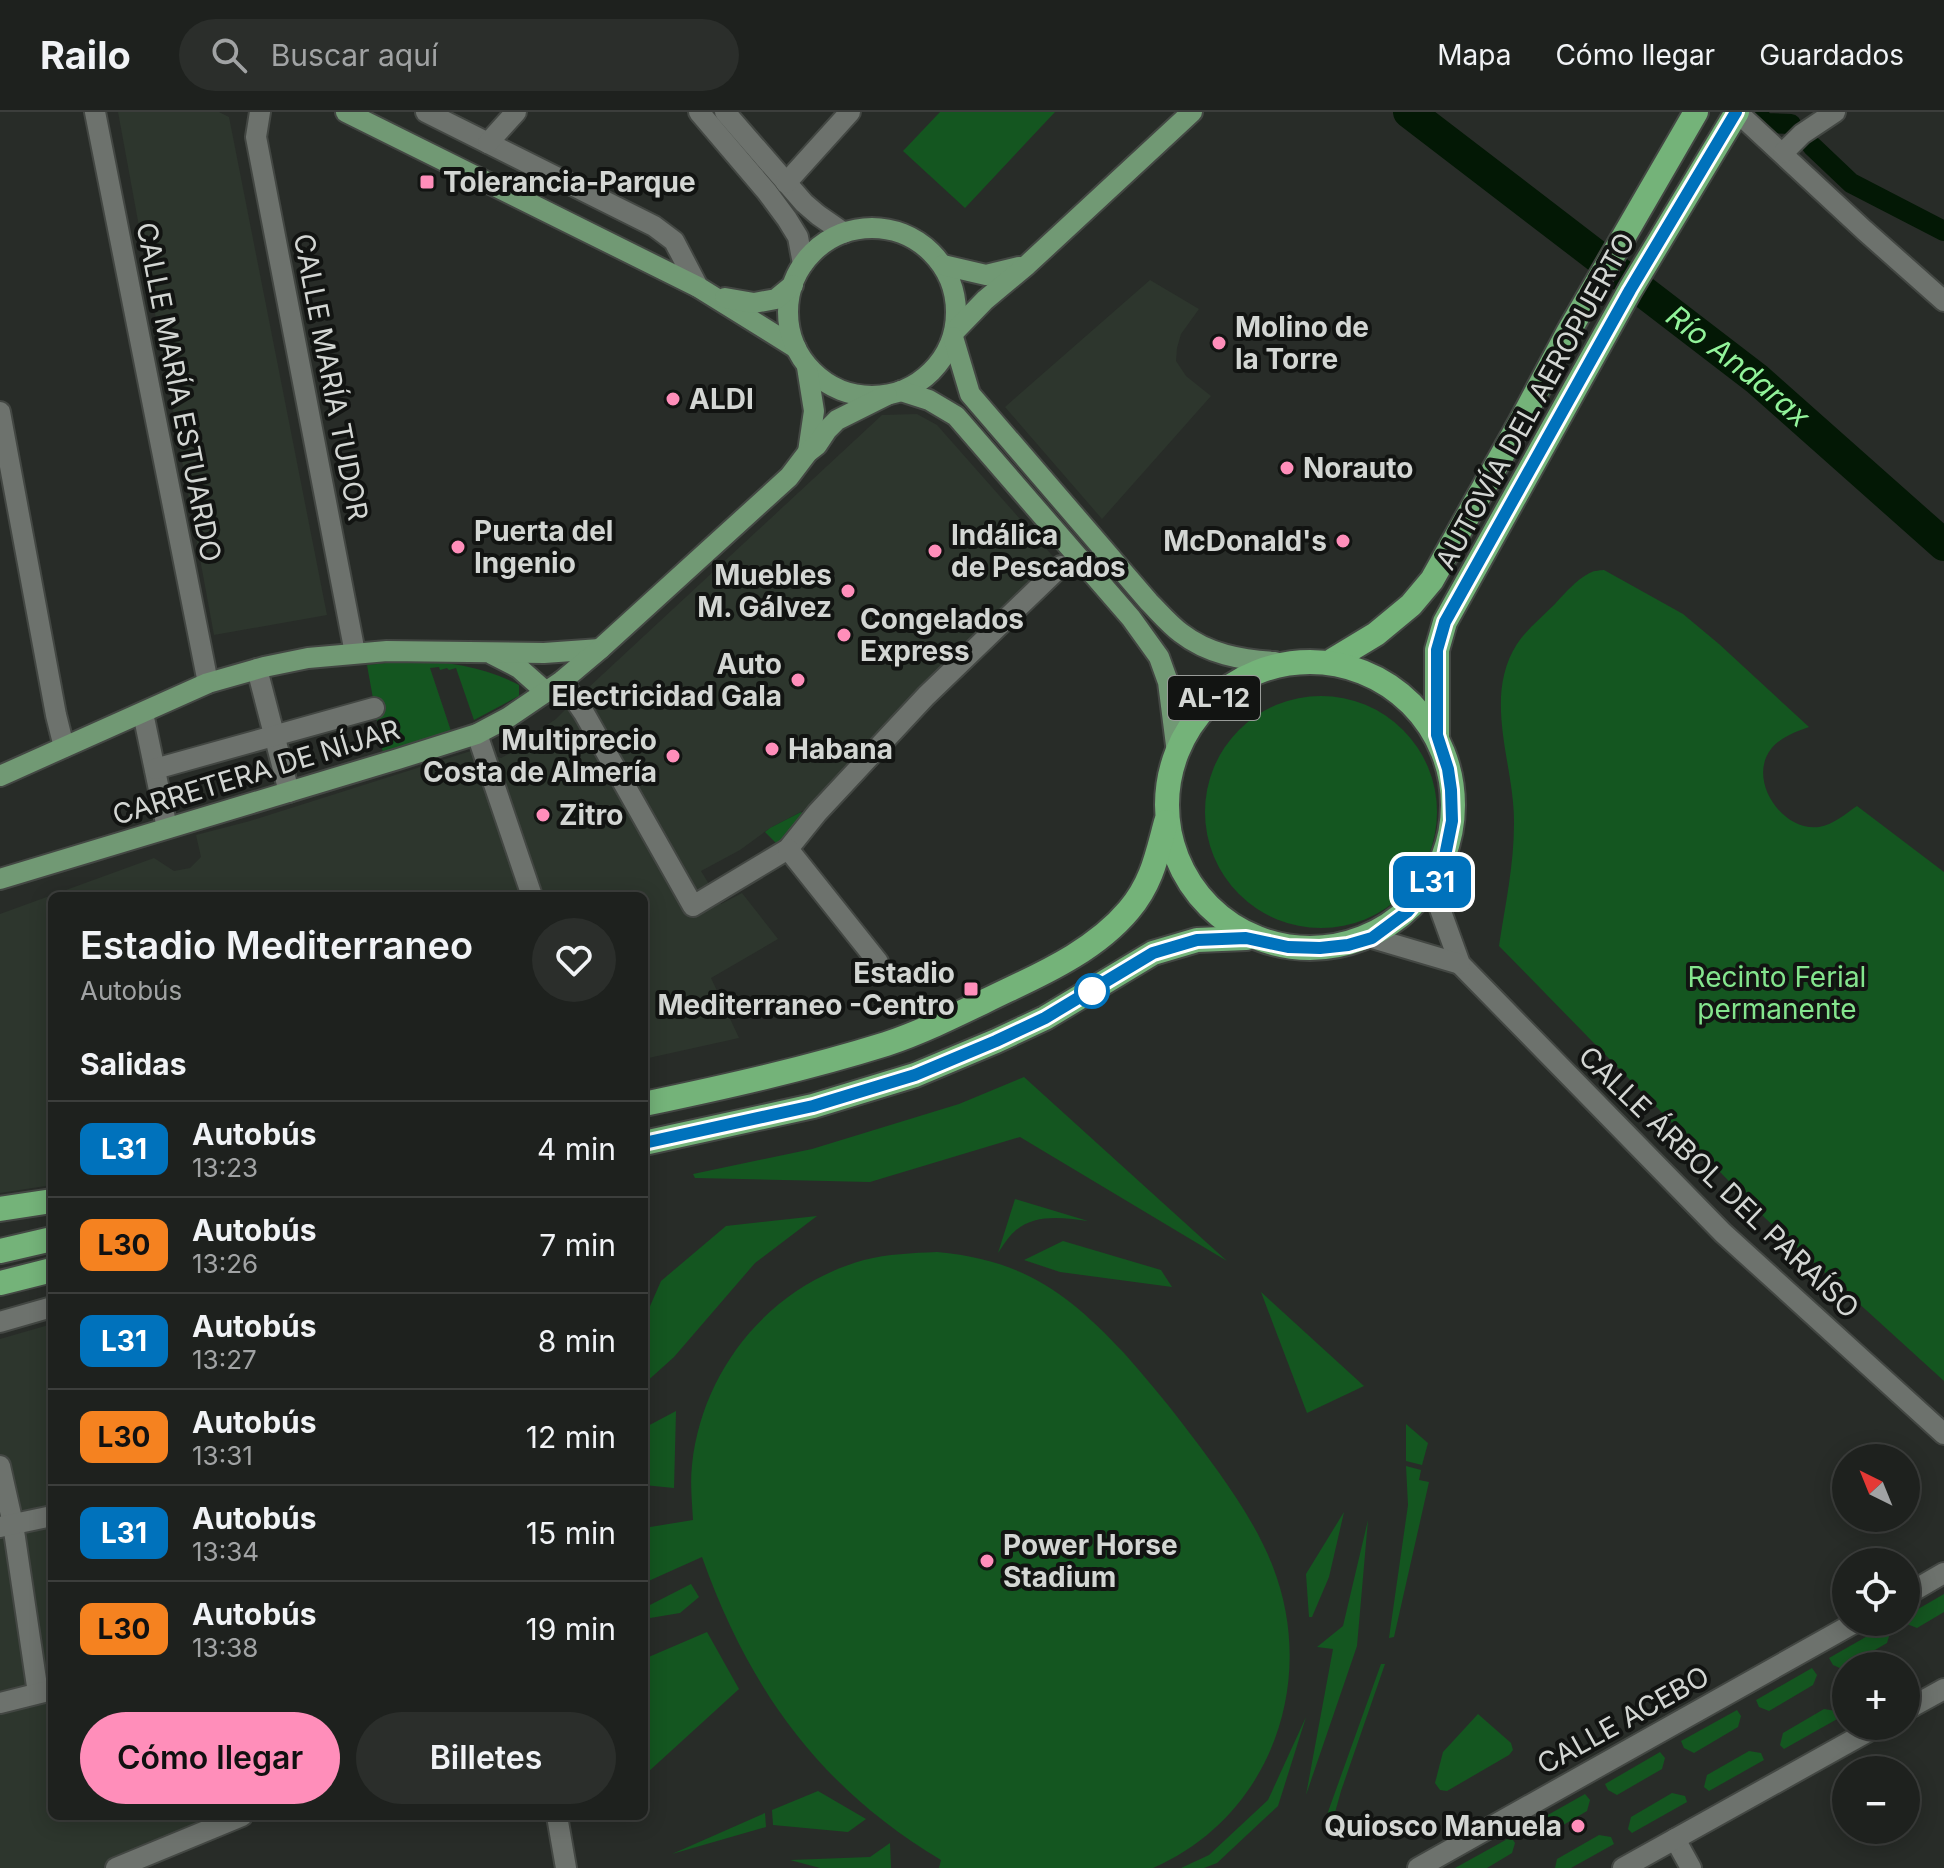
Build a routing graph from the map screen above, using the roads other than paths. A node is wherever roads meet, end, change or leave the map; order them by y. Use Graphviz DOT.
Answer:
graph roads {
  1 [pos="95,112"];
  2 [pos="260,112"];
  3 [pos="346,112"];
  4 [pos="426,112"];
  5 [pos="516,112"];
  6 [pos="699,112"];
  7 [pos="850,112"];
  8 [pos="1192,112"];
  9 [pos="1696,112"];
  10 [pos="1737,112"];
  11 [pos="1835,112"];
  12 [pos="737,117"];
  13 [pos="488,143"];
  14 [pos="1783,153"];
  15 [pos="786,183"];
  16 [pos="844,233"];
  17 [pos="803,264"];
  18 [pos="943,265"];
  19 [pos="1027,265"];
  20 [pos="793,285"];
  21 [pos="706,291"];
  22 [pos="1944,301"];
  23 [pos="954,334"];
  24 [pos="796,348"];
  25 [pos="807,367"];
  26 [pos="894,393"];
  27 [pos="0,412"];
  28 [pos="808,452"];
  29 [pos="1061,566"];
  30 [pos="600,649"];
  31 [pos="488,652"];
  32 [pos="355,653"];
  33 [pos="1333,660"];
  34 [pos="1275,662"];
  35 [pos="257,669"];
  36 [pos="208,683"];
  37 [pos="554,686"];
  38 [pos="374,708"];
  39 [pos="143,713"];
  40 [pos="477,734"];
  41 [pos="275,735"];
  42 [pos="1437,735"];
  43 [pos="64,747"];
  44 [pos="1177,753"];
  45 [pos="155,769"];
  46 [pos="0,776"];
  47 [pos="289,792"];
  48 [pos="1167,815"];
  49 [pos="167,828"];
  50 [pos="788,849"];
  51 [pos="0,879"];
  52 [pos="1431,884"];
  53 [pos="531,892"];
  54 [pos="1246,938"];
  55 [pos="1372,938"];
  56 [pos="878,962"];
  57 [pos="1460,964"];
  58 [pos="648,1103"];
  59 [pos="648,1142"];
  60 [pos="48,1202"];
  61 [pos="0,1209"];
  62 [pos="48,1240"];
  63 [pos="0,1251"];
  64 [pos="48,1271"];
  65 [pos="0,1283"];
  66 [pos="48,1308"];
  67 [pos="0,1322"];
  68 [pos="1944,1434"];
  69 [pos="0,1466"];
  70 [pos="48,1517"];
  71 [pos="6,1526"];
  72 [pos="1944,1573"];
  73 [pos="1920,1587"];
  74 [pos="1832,1635"];
  75 [pos="1944,1689"];
  76 [pos="45,1692"];
  77 [pos="1920,1702"];
  78 [pos="0,1703"];
  79 [pos="1853,1740"];
  80 [pos="232,1820"];
  81 [pos="558,1820"];
  82 [pos="1675,1839"];
  83 [pos="116,1868"];
  84 [pos="566,1868"];
  85 [pos="1418,1868"];
  86 [pos="1623,1868"];
  87 [pos="1691,1868"];
  1 -- 36 [label="street, CALLE MARÍA ESTUARDO"];
  2 -- 32 [label="street, CALLE MARÍA TUDOR"];
  3 -- 21 [label="main road"];
  4 -- 13 [label="street"];
  5 -- 13 [label="street"];
  6 -- 17 [label="street"];
  7 -- 15 [label="street"];
  8 -- 19 [label="main road"];
  9 -- 33 [label="highway, AUTOVÍA DEL AEROPUERTO"];
  10 -- 14 [label="street"];
  10 -- 42 [label="highway, AUTOVÍA DEL AEROPUERTO / AL-12"];
  11 -- 14 [label="street"];
  12 -- 15 [label="street"];
  13 -- 21 [label="street"];
  14 -- 22 [label="street"];
  15 -- 16 [label="street"];
  16 -- 17 [label="main road"];
  16 -- 18 [label="main road"];
  17 -- 20 [label="main road"];
  18 -- 19 [label="main road"];
  18 -- 23 [label="main road"];
  19 -- 23 [label="main road"];
  20 -- 21 [label="main road"];
  20 -- 24 [label="main road"];
  21 -- 24 [label="main road"];
  23 -- 26 [label="main road"];
  23 -- 34 [label="main road"];
  24 -- 25 [label="main road"];
  25 -- 26 [label="main road"];
  25 -- 28 [label="main road"];
  26 -- 28 [label="main road, CARRETERA DE NÍJAR"];
  26 -- 44 [label="main road"];
  27 -- 43 [label="street"];
  28 -- 30 [label="main road, CARRETERA DE NÍJAR"];
  29 -- 50 [label="street"];
  30 -- 31 [label="main road"];
  30 -- 37 [label="main road, CARRETERA DE NÍJAR"];
  31 -- 32 [label="main road"];
  31 -- 37 [label="main road"];
  32 -- 35 [label="main road"];
  33 -- 34 [label="highway, AL-12"];
  33 -- 42 [label="highway, AL-12"];
  34 -- 44 [label="highway, AL-12"];
  35 -- 36 [label="main road"];
  35 -- 41 [label="street"];
  36 -- 39 [label="main road"];
  37 -- 40 [label="main road, CARRETERA DE NÍJAR"];
  37 -- 50 [label="street"];
  38 -- 41 [label="street"];
  39 -- 43 [label="main road"];
  39 -- 45 [label="street"];
  40 -- 47 [label="main road, CARRETERA DE NÍJAR"];
  40 -- 53 [label="street"];
  41 -- 45 [label="street"];
  41 -- 47 [label="street"];
  42 -- 52 [label="highway, AL-12"];
  43 -- 46 [label="main road"];
  44 -- 48 [label="highway, AL-12"];
  45 -- 49 [label="street"];
  47 -- 49 [label="main road, CARRETERA DE NÍJAR"];
  48 -- 54 [label="highway, AL-12"];
  48 -- 58 [label="highway, AL-12"];
  49 -- 51 [label="main road, CARRETERA DE NÍJAR"];
  50 -- 56 [label="street"];
  52 -- 55 [label="highway, AL-12"];
  52 -- 57 [label="street"];
  54 -- 55 [label="highway, AL-12"];
  54 -- 59 [label="highway, AL-12"];
  55 -- 57 [label="street"];
  57 -- 68 [label="street, CALLE ÁRBOL DEL PARAÍSO"];
  60 -- 61 [label="highway"];
  62 -- 63 [label="highway"];
  64 -- 65 [label="highway"];
  66 -- 67 [label="street"];
  69 -- 71 [label="street"];
  70 -- 71 [label="street"];
  71 -- 76 [label="street"];
  72 -- 73 [label="street"];
  74 -- 85 [label="street, CALLE ACEBO"];
  75 -- 77 [label="street"];
  76 -- 78 [label="street"];
  79 -- 82 [label="street"];
  80 -- 83 [label="street"];
  81 -- 84 [label="street"];
  82 -- 86 [label="street"];
  82 -- 87 [label="street"];
}
